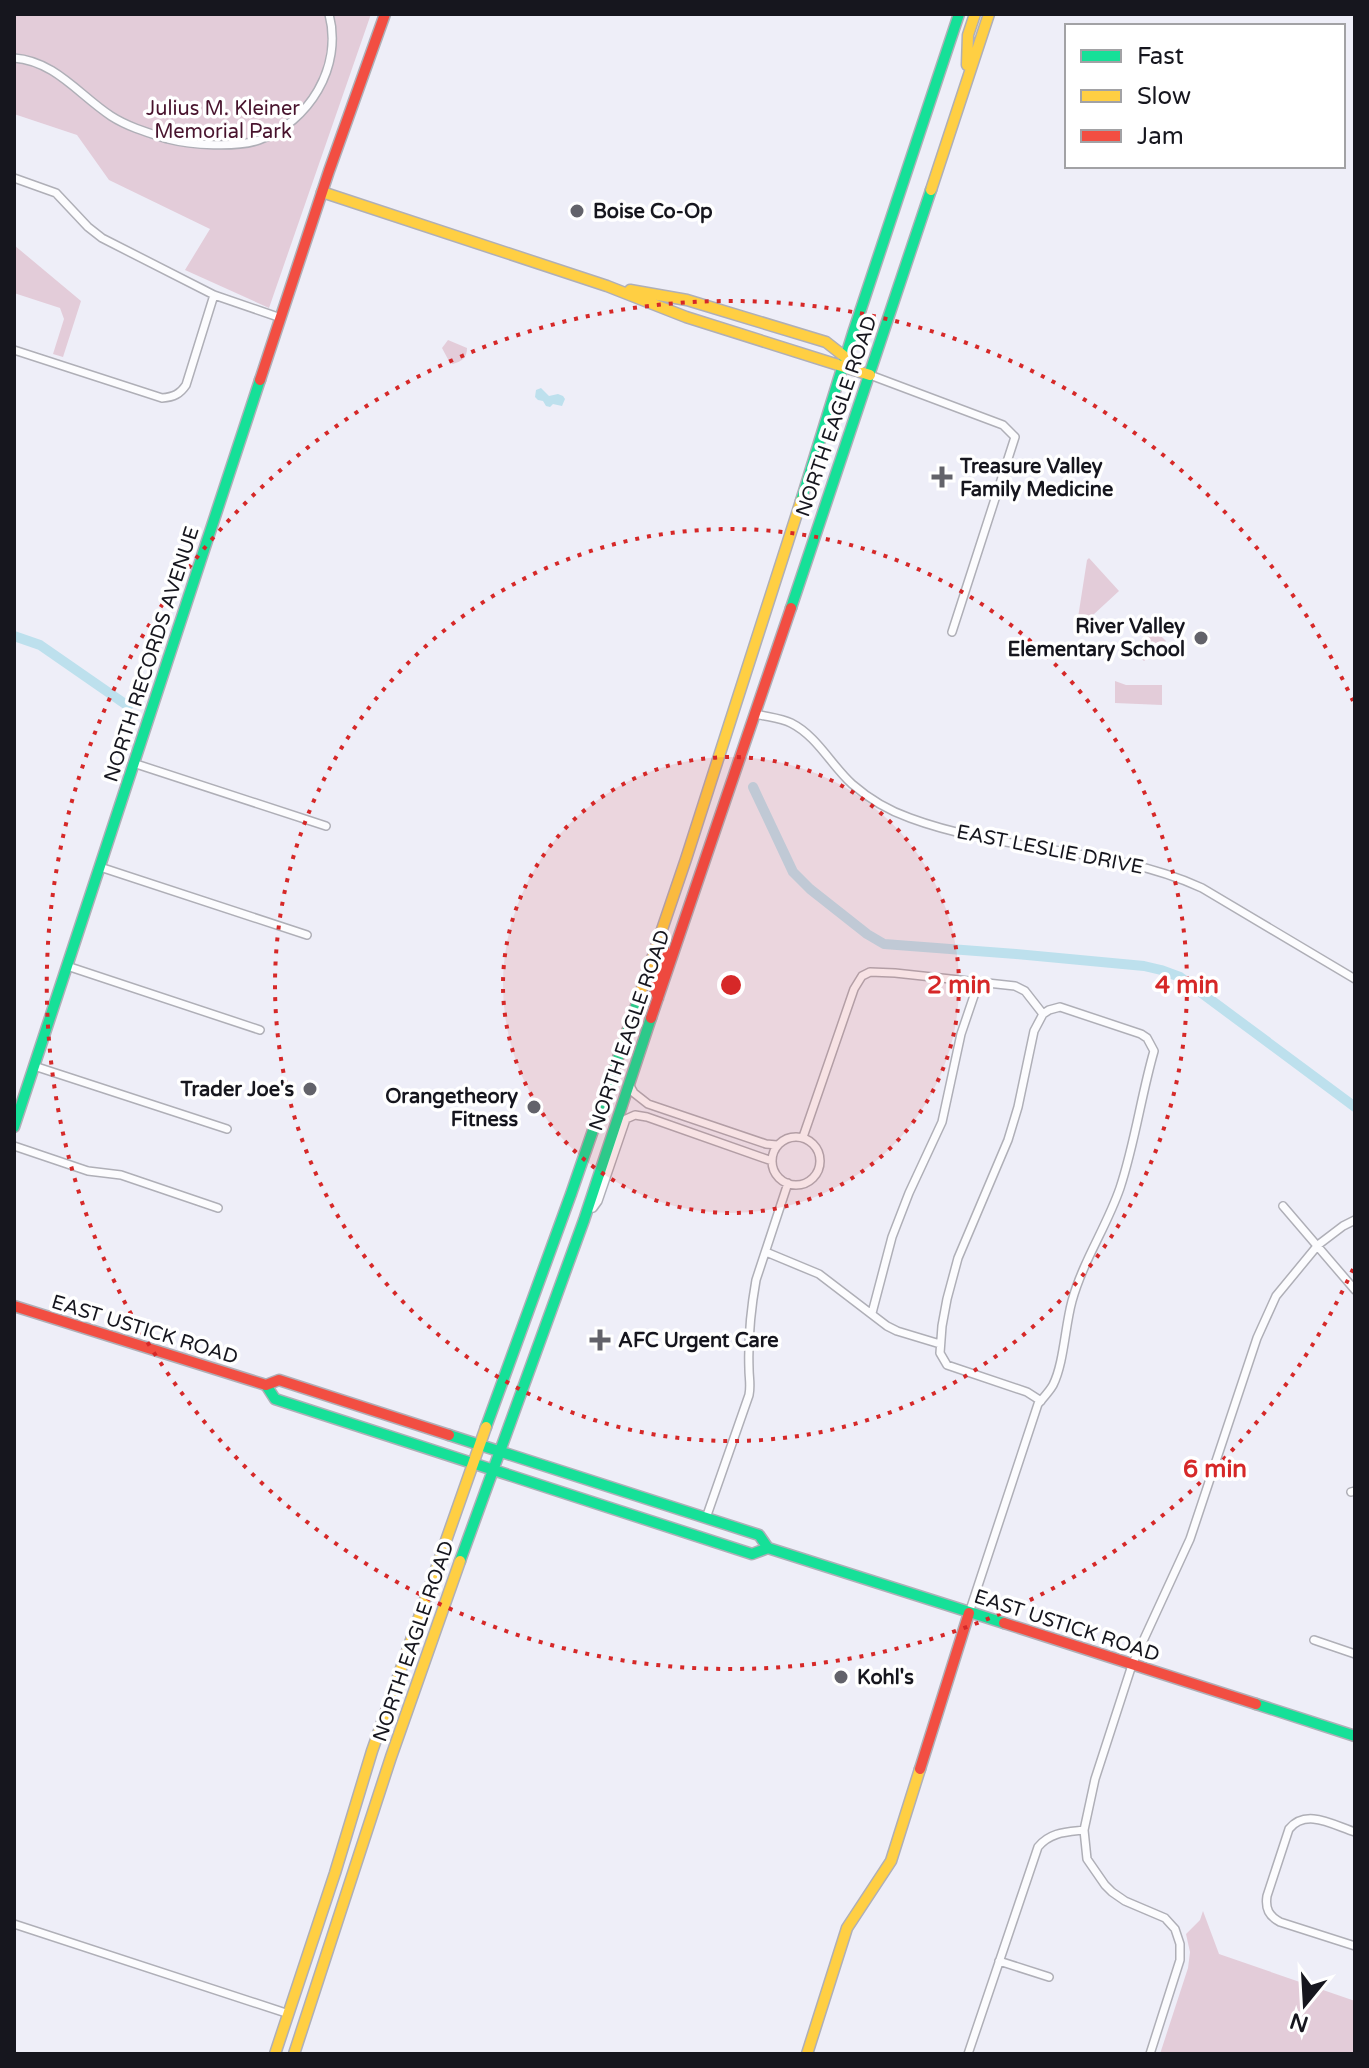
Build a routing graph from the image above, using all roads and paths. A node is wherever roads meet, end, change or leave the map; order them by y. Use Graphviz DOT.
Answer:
graph roads {
  1 [pos="329,14"];
  2 [pos="385,14"];
  3 [pos="959,14"];
  4 [pos="975,14"];
  5 [pos="989,14"];
  6 [pos="14,58"];
  7 [pos="965,86"];
  8 [pos="14,178"];
  9 [pos="322,192"];
  10 [pos="607,286"];
  11 [pos="214,295"];
  12 [pos="281,318"];
  13 [pos="14,350"];
  14 [pos="844,362"];
  15 [pos="870,375"];
  16 [pos="952,632"];
  17 [pos="754,713"];
  18 [pos="133,763"];
  19 [pos="326,826"];
  20 [pos="686,859"];
  21 [pos="100,867"];
  22 [pos="307,935"];
  23 [pos="67,966"];
  24 [pos="1355,979"];
  25 [pos="979,981"];
  26 [pos="658,998"];
  27 [pos="636,1005"];
  28 [pos="1043,1014"];
  29 [pos="260,1030"];
  30 [pos="34,1066"];
  31 [pos="628,1083"];
  32 [pos="14,1127"];
  33 [pos="227,1129"];
  34 [pos="803,1137"];
  35 [pos="777,1145"];
  36 [pos="14,1146"];
  37 [pos="772,1161"];
  38 [pos="788,1183"];
  39 [pos="1283,1206"];
  40 [pos="218,1208"];
  41 [pos="584,1220"];
  42 [pos="1355,1220"];
  43 [pos="1318,1245"];
  44 [pos="766,1252"];
  45 [pos="1355,1290"];
  46 [pos="14,1306"];
  47 [pos="872,1313"];
  48 [pos="940,1344"];
  49 [pos="266,1385"];
  50 [pos="1041,1401"];
  51 [pos="480,1444"];
  52 [pos="501,1451"];
  53 [pos="473,1464"];
  54 [pos="493,1471"];
  55 [pos="706,1518"];
  56 [pos="768,1548"];
  57 [pos="969,1613"];
  58 [pos="1314,1640"];
  59 [pos="1355,1654"];
  60 [pos="1132,1665"];
  61 [pos="1355,1736"];
  62 [pos="1084,1830"];
  63 [pos="1355,1832"];
  64 [pos="335,1873"];
  65 [pos="14,1924"];
  66 [pos="1355,1946"];
  67 [pos="999,1961"];
  68 [pos="1049,1977"];
  69 [pos="289,2014"];
  70 [pos="306,2019"];
  71 [pos="275,2054"];
  72 [pos="285,2054"];
  73 [pos="294,2054"];
  74 [pos="807,2054"];
  75 [pos="968,2054"];
  76 [pos="1150,2054"];
  1 -- 6 [label="street"];
  2 -- 9 [label="main road, NORTH RECORDS AVENUE"];
  3 -- 14 [label="main road, NORTH EAGLE ROAD"];
  4 -- 7 [label="main road"];
  5 -- 7 [label="main road, NORTH EAGLE ROAD"];
  7 -- 15 [label="main road, NORTH EAGLE ROAD"];
  8 -- 11 [label="street"];
  9 -- 10 [label="main road"];
  9 -- 12 [label="main road, NORTH RECORDS AVENUE"];
  10 -- 14 [label="main road"];
  10 -- 14 [label="main road"];
  11 -- 12 [label="street"];
  11 -- 13 [label="street"];
  12 -- 18 [label="main road, NORTH RECORDS AVENUE"];
  14 -- 15 [label="main road"];
  14 -- 20 [label="main road, NORTH EAGLE ROAD"];
  15 -- 16 [label="street"];
  15 -- 17 [label="main road, NORTH EAGLE ROAD"];
  17 -- 24 [label="street, EAST LESLIE DRIVE"];
  17 -- 26 [label="main road, NORTH EAGLE ROAD"];
  18 -- 19 [label="street"];
  18 -- 21 [label="main road, NORTH RECORDS AVENUE"];
  20 -- 26 [label="main road"];
  20 -- 27 [label="main road, NORTH EAGLE ROAD"];
  21 -- 22 [label="street"];
  21 -- 23 [label="main road, NORTH RECORDS AVENUE"];
  23 -- 29 [label="street"];
  23 -- 30 [label="main road, NORTH RECORDS AVENUE"];
  25 -- 28 [label="street"];
  25 -- 34 [label="street"];
  25 -- 47 [label="street"];
  26 -- 31 [label="main road, NORTH EAGLE ROAD"];
  27 -- 31 [label="main road"];
  27 -- 51 [label="main road, NORTH EAGLE ROAD"];
  28 -- 48 [label="street"];
  28 -- 50 [label="street"];
  30 -- 32 [label="main road, NORTH RECORDS AVENUE"];
  30 -- 33 [label="street"];
  31 -- 35 [label="street"];
  31 -- 41 [label="main road, NORTH EAGLE ROAD"];
  34 -- 35 [label="street"];
  34 -- 38 [label="street"];
  35 -- 37 [label="street"];
  36 -- 40 [label="street"];
  37 -- 38 [label="street"];
  37 -- 41 [label="street"];
  38 -- 44 [label="street"];
  39 -- 43 [label="street"];
  41 -- 52 [label="main road, NORTH EAGLE ROAD"];
  42 -- 43 [label="street"];
  43 -- 45 [label="street"];
  43 -- 60 [label="street"];
  44 -- 47 [label="street"];
  44 -- 55 [label="street"];
  46 -- 49 [label="main road, EAST USTICK ROAD"];
  47 -- 48 [label="street"];
  48 -- 50 [label="street"];
  49 -- 51 [label="main road, EAST USTICK ROAD"];
  49 -- 53 [label="main road, EAST USTICK ROAD"];
  50 -- 57 [label="street"];
  51 -- 52 [label="main road, EAST USTICK ROAD"];
  51 -- 53 [label="main road, NORTH EAGLE ROAD"];
  52 -- 54 [label="main road, NORTH EAGLE ROAD"];
  52 -- 55 [label="main road, EAST USTICK ROAD"];
  53 -- 54 [label="main road, EAST USTICK ROAD"];
  53 -- 64 [label="main road, NORTH EAGLE ROAD"];
  54 -- 56 [label="main road, EAST USTICK ROAD"];
  54 -- 70 [label="main road, NORTH EAGLE ROAD"];
  55 -- 56 [label="main road, EAST USTICK ROAD"];
  56 -- 57 [label="main road, EAST USTICK ROAD"];
  57 -- 60 [label="main road, EAST USTICK ROAD"];
  57 -- 74 [label="main road"];
  58 -- 59 [label="street"];
  60 -- 61 [label="main road, EAST USTICK ROAD"];
  60 -- 62 [label="street"];
  62 -- 67 [label="street"];
  62 -- 76 [label="street"];
  63 -- 66 [label="street"];
  64 -- 69 [label="main road, NORTH EAGLE ROAD"];
  64 -- 70 [label="main road"];
  65 -- 69 [label="street"];
  67 -- 68 [label="street"];
  67 -- 75 [label="street"];
  69 -- 71 [label="main road, NORTH EAGLE ROAD"];
  69 -- 72 [label="main road"];
  70 -- 73 [label="main road, NORTH EAGLE ROAD"];
}
